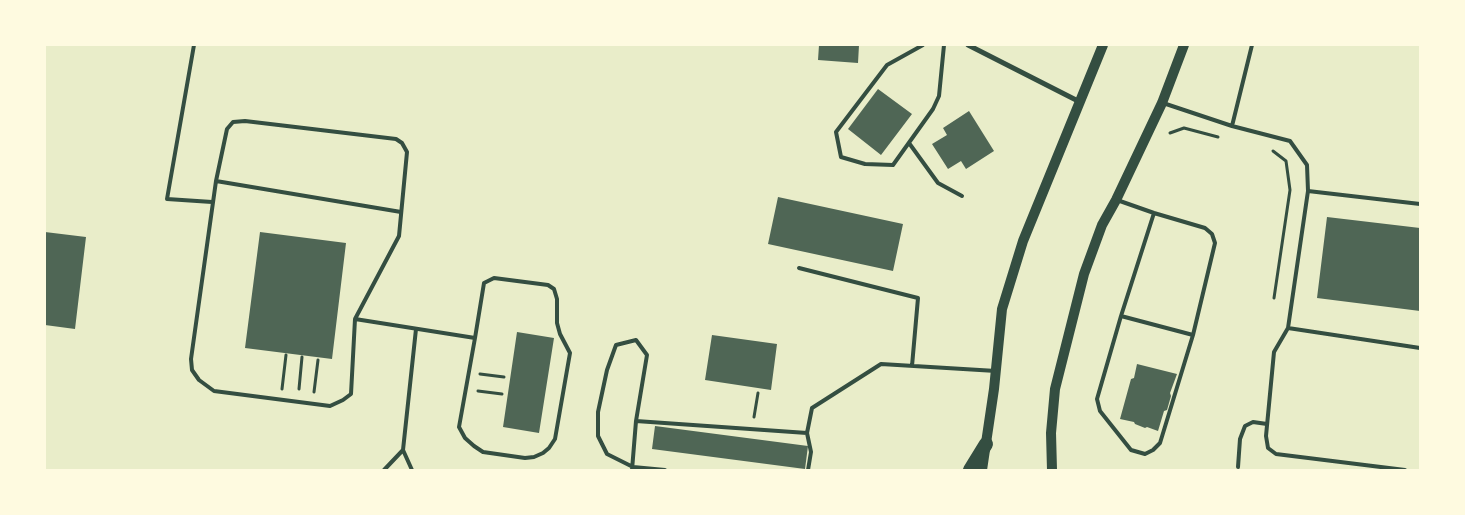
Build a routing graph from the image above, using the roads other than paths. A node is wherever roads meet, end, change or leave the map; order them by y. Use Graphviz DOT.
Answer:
graph roads {
  1 [pos="194,45"];
  2 [pos="923,45"];
  3 [pos="944,45"];
  4 [pos="968,45"];
  5 [pos="1103,45"];
  6 [pos="1184,45"];
  7 [pos="1252,45"];
  8 [pos="1080,102"];
  9 [pos="1162,103"];
  10 [pos="1232,126"];
  11 [pos="909,143"];
  12 [pos="216,181"];
  13 [pos="1308,191"];
  14 [pos="962,196"];
  15 [pos="1116,200"];
  16 [pos="212,202"];
  17 [pos="1420,204"];
  18 [pos="401,212"];
  19 [pos="1154,213"];
  20 [pos="799,268"];
  21 [pos="1121,316"];
  22 [pos="355,320"];
  23 [pos="1288,328"];
  24 [pos="416,329"];
  25 [pos="1192,335"];
  26 [pos="475,338"];
  27 [pos="1420,348"];
  28 [pos="912,366"];
  29 [pos="996,371"];
  30 [pos="636,421"];
  31 [pos="1267,424"];
  32 [pos="806,433"];
  33 [pos="986,444"];
  34 [pos="403,450"];
  35 [pos="1238,467"];
  36 [pos="632,468"];
  37 [pos="384,470"];
  38 [pos="412,470"];
  39 [pos="665,470"];
  40 [pos="808,470"];
  41 [pos="970,470"];
  42 [pos="982,470"];
  43 [pos="1052,470"];
  44 [pos="1405,470"];
  1 -- 16 [label="lane"];
  2 -- 11 [label="lane"];
  3 -- 11 [label="lane"];
  4 -- 8 [label="street"];
  5 -- 8 [label="main road"];
  6 -- 9 [label="main road"];
  7 -- 10 [label="lane"];
  8 -- 29 [label="main road"];
  9 -- 10 [label="lane"];
  9 -- 15 [label="main road"];
  10 -- 13 [label="lane"];
  11 -- 14 [label="lane"];
  12 -- 16 [label="lane"];
  12 -- 18 [label="lane"];
  12 -- 18 [label="lane"];
  13 -- 17 [label="lane"];
  13 -- 23 [label="lane"];
  15 -- 19 [label="lane"];
  15 -- 43 [label="main road"];
  16 -- 22 [label="lane"];
  18 -- 22 [label="lane"];
  19 -- 21 [label="lane"];
  19 -- 25 [label="lane"];
  20 -- 28 [label="lane"];
  21 -- 25 [label="lane"];
  21 -- 25 [label="lane"];
  22 -- 24 [label="lane"];
  23 -- 27 [label="lane"];
  23 -- 31 [label="lane"];
  24 -- 26 [label="lane"];
  24 -- 34 [label="lane"];
  26 -- 26 [label="lane"];
  28 -- 29 [label="lane"];
  28 -- 32 [label="lane"];
  29 -- 33 [label="main road"];
  30 -- 32 [label="lane"];
  30 -- 36 [label="lane"];
  30 -- 36 [label="lane"];
  31 -- 35 [label="lane"];
  31 -- 44 [label="lane"];
  32 -- 40 [label="lane"];
  33 -- 41 [label="highway"];
  33 -- 42 [label="main road"];
  34 -- 37 [label="lane"];
  34 -- 38 [label="lane"];
  36 -- 39 [label="lane"];
}
